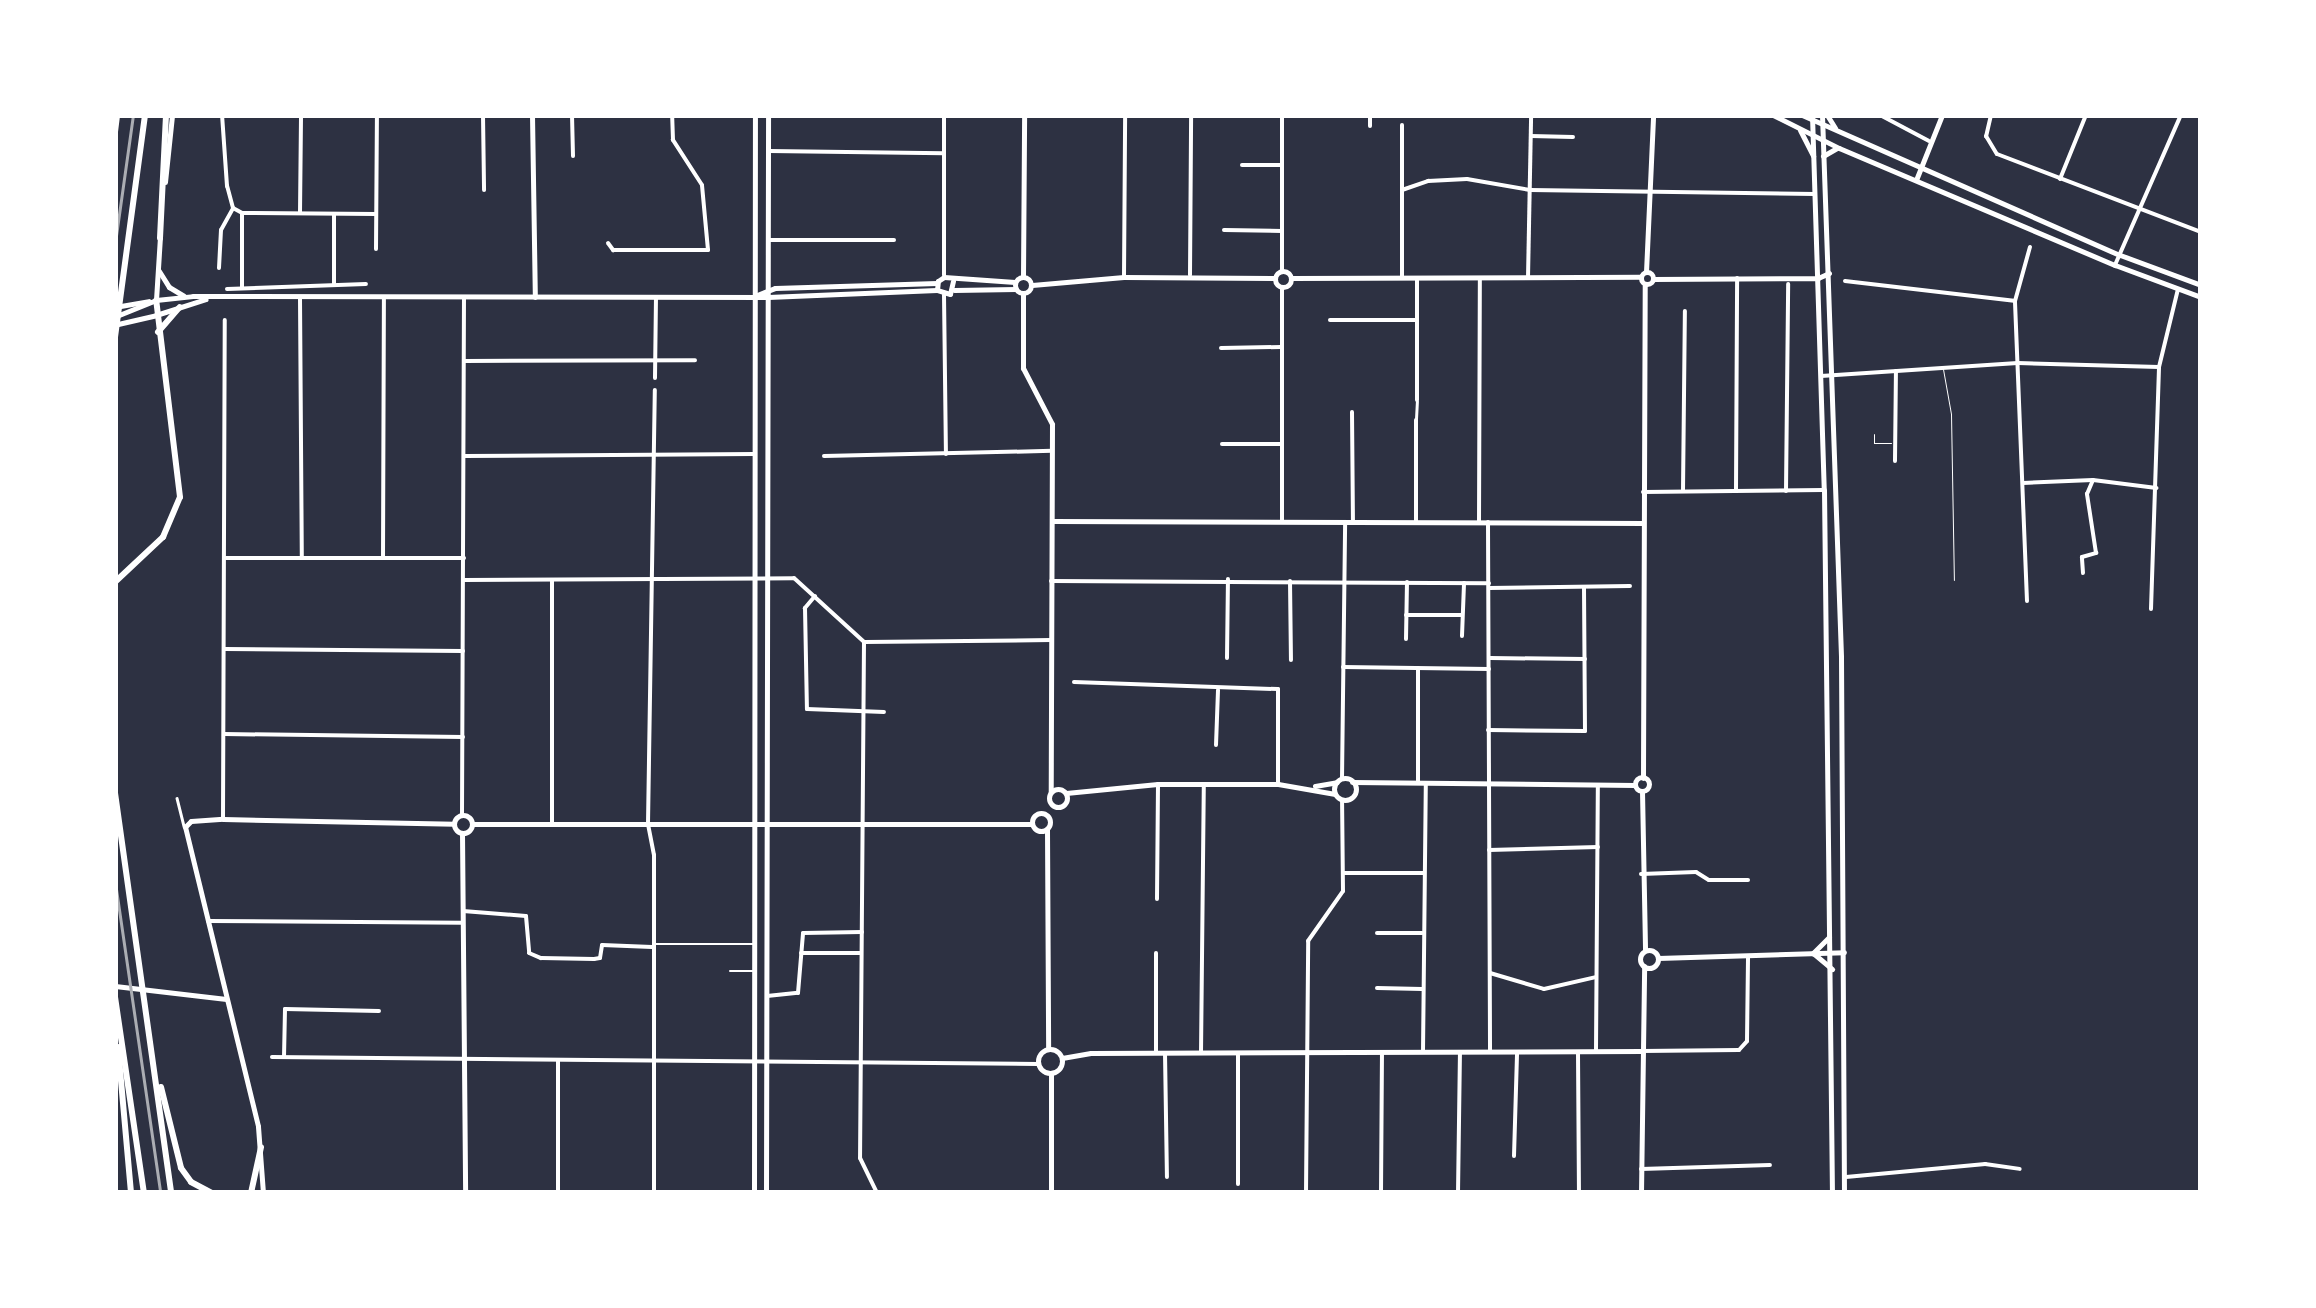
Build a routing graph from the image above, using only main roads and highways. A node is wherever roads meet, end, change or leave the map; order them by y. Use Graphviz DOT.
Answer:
graph roads {
  1 [pos="118,115"];
  2 [pos="145,115"];
  3 [pos="169,115"];
  4 [pos="115,132"];
  5 [pos="160,238"];
  6 [pos="156,300"];
  7 [pos="180,307"];
  8 [pos="158,334"];
  9 [pos="115,337"];
  10 [pos="115,582"];
  11 [pos="115,793"];
  12 [pos="115,997"];
  13 [pos="144,1004"];
  14 [pos="115,1010"];
  15 [pos="261,1147"];
  16 [pos="130,1193"];
  17 [pos="144,1193"];
  18 [pos="171,1193"];
  19 [pos="212,1193"];
  20 [pos="252,1193"];
  1 -- 4 [label="highway"];
  2 -- 9 [label="highway"];
  3 -- 5 [label="highway"];
  6 -- 8 [label="highway"];
  7 -- 8 [label="highway"];
  8 -- 10 [label="highway"];
  11 -- 13 [label="highway"];
  12 -- 17 [label="highway"];
  13 -- 18 [label="highway"];
  13 -- 19 [label="highway"];
  14 -- 16 [label="highway"];
  15 -- 20 [label="highway"];
}
